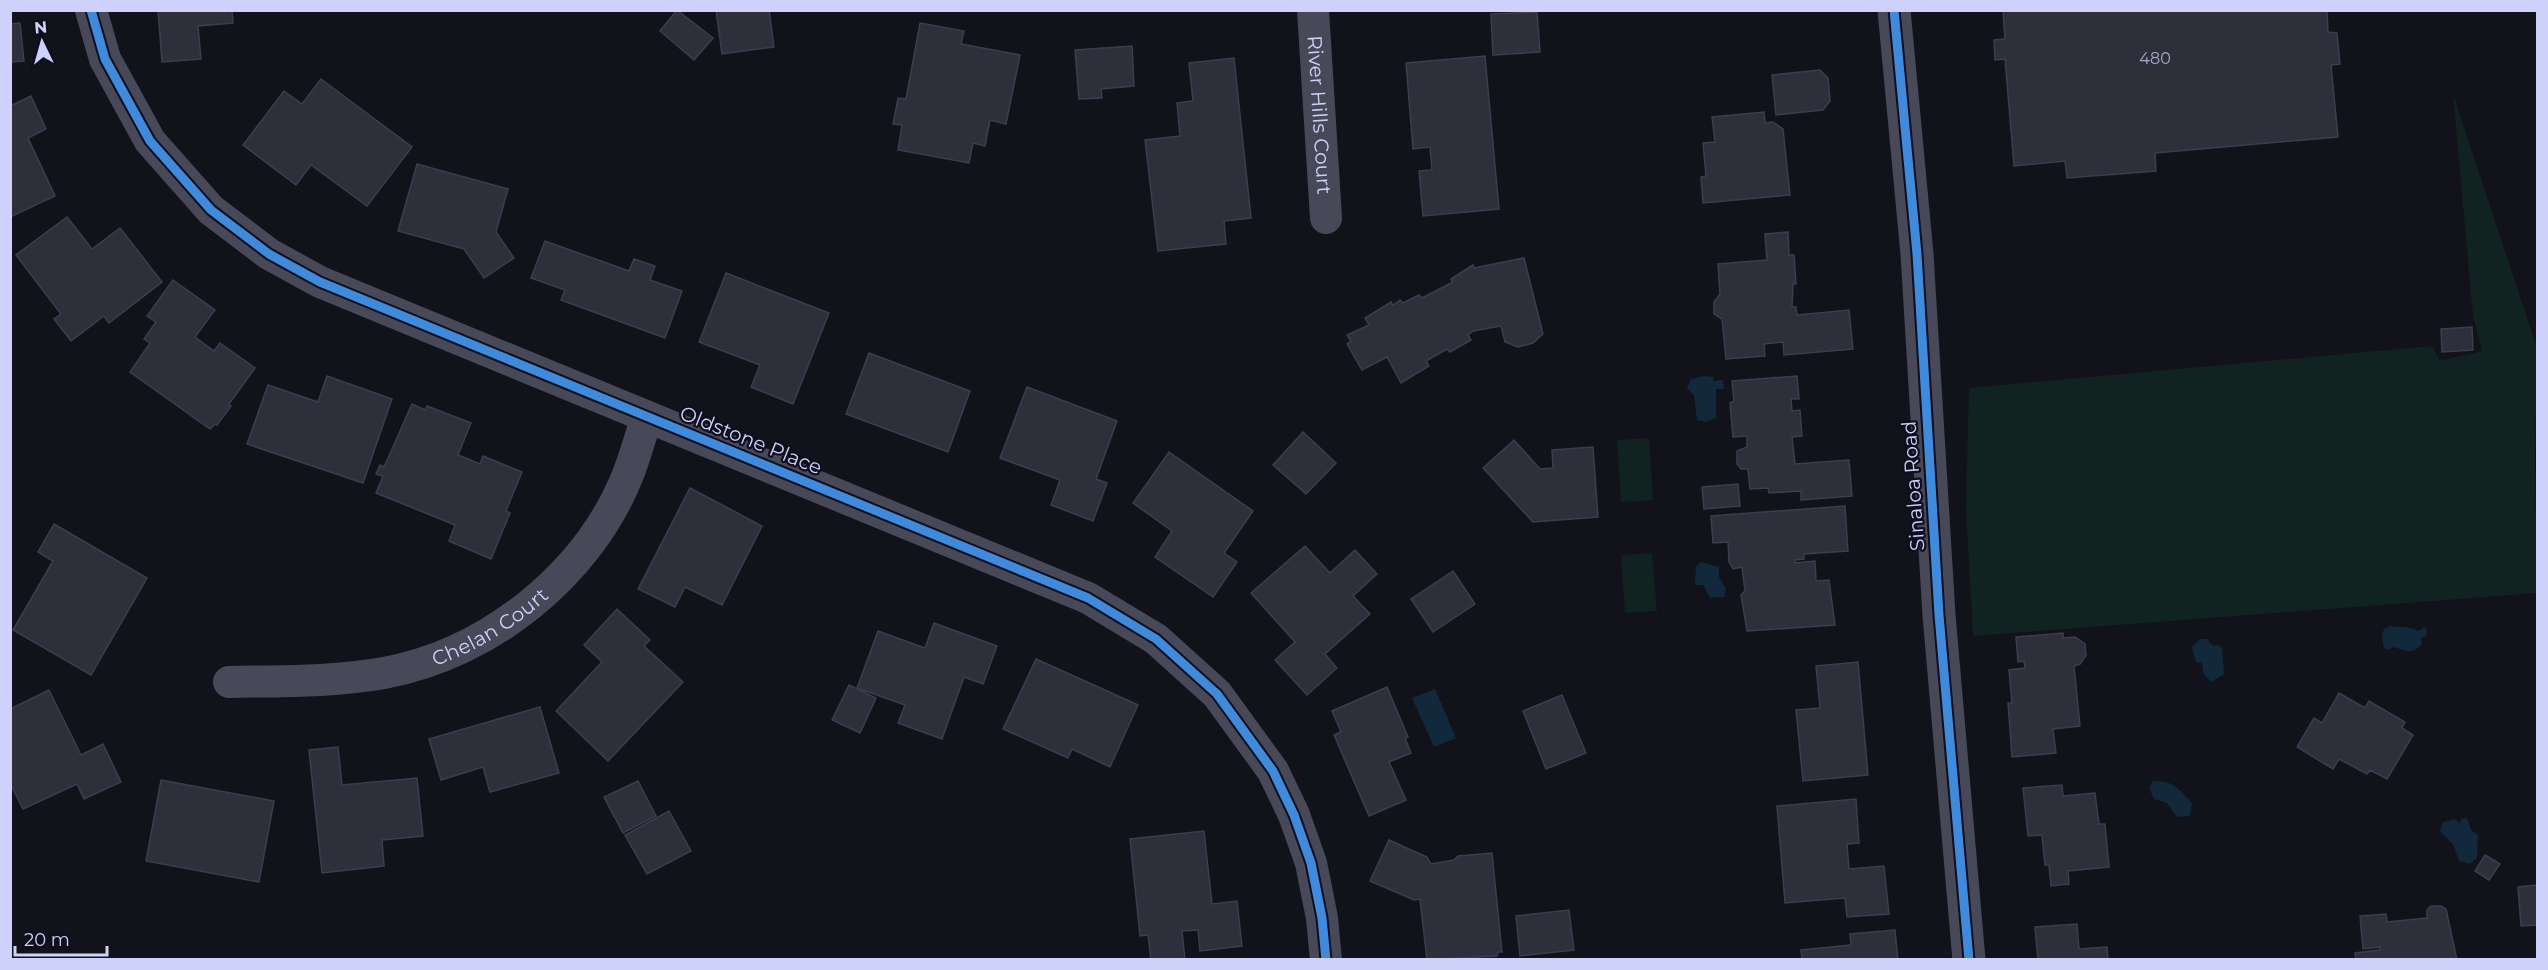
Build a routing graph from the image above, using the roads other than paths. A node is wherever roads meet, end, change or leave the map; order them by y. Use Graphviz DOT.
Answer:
graph roads {
  1 [pos="91,10"];
  2 [pos="1313,10"];
  3 [pos="1894,10"];
  4 [pos="1326,218"];
  5 [pos="647,417"];
  6 [pos="230,682"];
  7 [pos="1326,960"];
  8 [pos="1970,960"];
  1 -- 5 [label="street, Oldstone Place"];
  2 -- 4 [label="street, River Hills Court"];
  3 -- 8 [label="street, Sinaloa Road"];
  5 -- 6 [label="street, Chelan Court"];
  5 -- 7 [label="street, Oldstone Place"];
}
